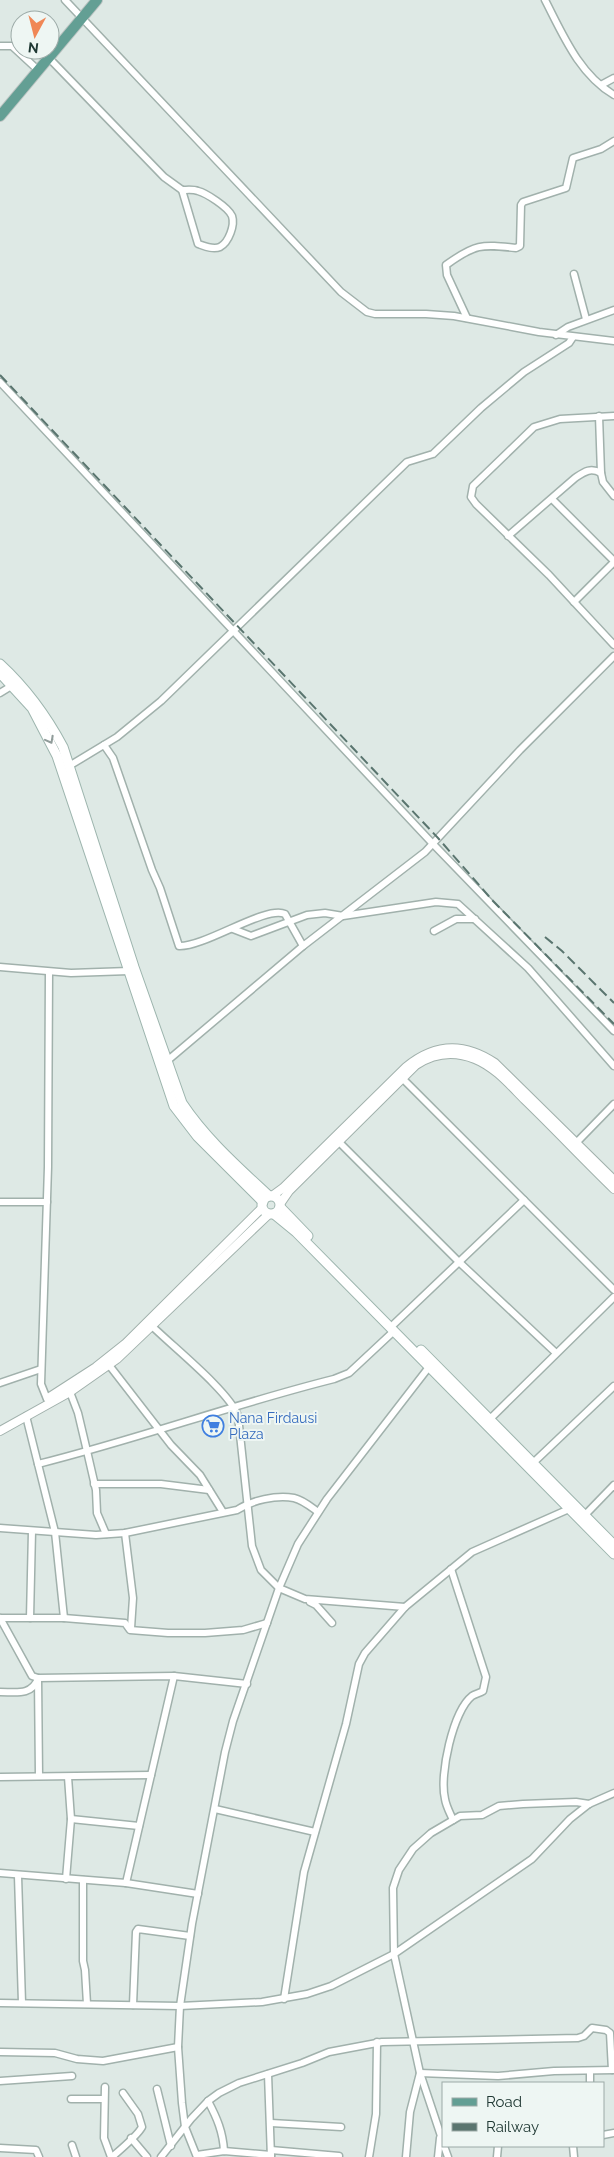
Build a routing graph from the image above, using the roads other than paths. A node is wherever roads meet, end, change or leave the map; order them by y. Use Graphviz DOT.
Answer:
graph roads {
  1 [pos="65,0"];
  2 [pos="97,0"];
  3 [pos="545,0"];
  4 [pos="81,17"];
  5 [pos="60,42"];
  6 [pos="0,46"];
  7 [pos="46,60"];
  8 [pos="51,60"];
  9 [pos="38,70"];
  10 [pos="614,78"];
  11 [pos="601,86"];
  12 [pos="614,95"];
  13 [pos="0,116"];
  14 [pos="614,141"];
  15 [pos="182,190"];
  16 [pos="574,274"];
  17 [pos="614,310"];
  18 [pos="467,318"];
  19 [pos="586,319"];
  20 [pos="556,335"];
  21 [pos="572,337"];
  22 [pos="614,341"];
  23 [pos="0,382"];
  24 [pos="599,416"];
  25 [pos="614,416"];
  26 [pos="601,473"];
  27 [pos="614,496"];
  28 [pos="552,499"];
  29 [pos="508,536"];
  30 [pos="614,561"];
  31 [pos="574,602"];
  32 [pos="232,631"];
  33 [pos="614,645"];
  34 [pos="614,656"];
  35 [pos="0,664"];
  36 [pos="0,673"];
  37 [pos="13,685"];
  38 [pos="0,693"];
  39 [pos="104,745"];
  40 [pos="69,766"];
  41 [pos="432,844"];
  42 [pos="343,916"];
  43 [pos="476,919"];
  44 [pos="289,922"];
  45 [pos="233,929"];
  46 [pos="434,931"];
  47 [pos="303,946"];
  48 [pos="0,967"];
  49 [pos="129,971"];
  50 [pos="49,972"];
  51 [pos="614,1031"];
  52 [pos="167,1061"];
  53 [pos="614,1066"];
  54 [pos="403,1078"];
  55 [pos="507,1078"];
  56 [pos="614,1104"];
  57 [pos="339,1142"];
  58 [pos="576,1143"];
  59 [pos="614,1180"];
  60 [pos="614,1189"];
  61 [pos="524,1200"];
  62 [pos="0,1202"];
  63 [pos="47,1202"];
  64 [pos="271,1205"];
  65 [pos="459,1262"];
  66 [pos="614,1290"];
  67 [pos="614,1297"];
  68 [pos="152,1326"];
  69 [pos="394,1327"];
  70 [pos="556,1354"];
  71 [pos="108,1365"];
  72 [pos="429,1368"];
  73 [pos="41,1369"];
  74 [pos="0,1383"];
  75 [pos="614,1386"];
  76 [pos="70,1392"];
  77 [pos="47,1399"];
  78 [pos="235,1408"];
  79 [pos="26,1416"];
  80 [pos="490,1419"];
  81 [pos="0,1426"];
  82 [pos="159,1428"];
  83 [pos="0,1431"];
  84 [pos="87,1451"];
  85 [pos="533,1463"];
  86 [pos="38,1464"];
  87 [pos="94,1484"];
  88 [pos="614,1484"];
  89 [pos="209,1490"];
  90 [pos="248,1502"];
  91 [pos="569,1509"];
  92 [pos="223,1512"];
  93 [pos="318,1512"];
  94 [pos="584,1515"];
  95 [pos="0,1528"];
  96 [pos="32,1531"];
  97 [pos="55,1532"];
  98 [pos="126,1532"];
  99 [pos="106,1534"];
  100 [pos="614,1545"];
  101 [pos="614,1554"];
  102 [pos="451,1569"];
  103 [pos="279,1588"];
  104 [pos="305,1599"];
  105 [pos="405,1607"];
  106 [pos="0,1618"];
  107 [pos="30,1618"];
  108 [pos="64,1618"];
  109 [pos="267,1623"];
  110 [pos="332,1623"];
  111 [pos="130,1630"];
  112 [pos="174,1676"];
  113 [pos="38,1678"];
  114 [pos="246,1684"];
  115 [pos="0,1692"];
  116 [pos="151,1775"];
  117 [pos="39,1776"];
  118 [pos="0,1777"];
  119 [pos="68,1777"];
  120 [pos="614,1792"];
  121 [pos="589,1804"];
  122 [pos="215,1809"];
  123 [pos="71,1819"];
  124 [pos="453,1820"];
  125 [pos="139,1826"];
  126 [pos="315,1832"];
  127 [pos="0,1873"];
  128 [pos="18,1876"];
  129 [pos="66,1879"];
  130 [pos="83,1880"];
  131 [pos="126,1884"];
  132 [pos="198,1894"];
  133 [pos="190,1936"];
  134 [pos="394,1954"];
  135 [pos="284,1999"];
  136 [pos="0,2003"];
  137 [pos="22,2003"];
  138 [pos="87,2004"];
  139 [pos="133,2005"];
  140 [pos="180,2006"];
  141 [pos="413,2041"];
  142 [pos="377,2042"];
  143 [pos="179,2050"];
  144 [pos="0,2052"];
  145 [pos="613,2070"];
  146 [pos="590,2071"];
  147 [pos="420,2073"];
  148 [pos="268,2074"];
  149 [pos="72,2076"];
  150 [pos="0,2081"];
  151 [pos="590,2082"];
  152 [pos="106,2087"];
  153 [pos="157,2089"];
  154 [pos="123,2093"];
  155 [pos="70,2099"];
  156 [pos="104,2099"];
  157 [pos="208,2101"];
  158 [pos="271,2123"];
  159 [pos="185,2127"];
  160 [pos="341,2127"];
  161 [pos="131,2138"];
  162 [pos="442,2139"];
  163 [pos="72,2145"];
  164 [pos="171,2146"];
  165 [pos="0,2148"];
  166 [pos="224,2151"];
  167 [pos="271,2154"];
  168 [pos="197,2156"];
  169 [pos="339,2156"];
  170 [pos="39,2157"];
  171 [pos="76,2157"];
  172 [pos="112,2157"];
  173 [pos="147,2157"];
  174 [pos="162,2157"];
  175 [pos="369,2157"];
  176 [pos="406,2157"];
  177 [pos="438,2157"];
  1 -- 4 [label="street"];
  2 -- 4 [label="main road"];
  3 -- 11 [label="street"];
  4 -- 5 [label="main road"];
  4 -- 18 [label="street"];
  6 -- 9 [label="street"];
  7 -- 9 [label="main road"];
  8 -- 15 [label="street"];
  9 -- 13 [label="main road"];
  10 -- 11 [label="street"];
  11 -- 12 [label="street"];
  14 -- 18 [label="street"];
  15 -- 15 [label="street"];
  16 -- 19 [label="street"];
  17 -- 19 [label="street"];
  18 -- 20 [label="street"];
  19 -- 20 [label="street"];
  20 -- 21 [label="street"];
  21 -- 22 [label="street"];
  21 -- 32 [label="street"];
  23 -- 32 [label="street"];
  24 -- 25 [label="street"];
  24 -- 26 [label="street"];
  24 -- 29 [label="street"];
  26 -- 27 [label="street"];
  26 -- 28 [label="street"];
  28 -- 29 [label="street"];
  28 -- 30 [label="street"];
  29 -- 31 [label="street"];
  30 -- 31 [label="street"];
  31 -- 33 [label="street"];
  32 -- 39 [label="street"];
  32 -- 41 [label="street"];
  34 -- 41 [label="street"];
  35 -- 40 [label="main road"];
  36 -- 37 [label="main road"];
  37 -- 38 [label="street"];
  37 -- 49 [label="main road, one-way"];
  39 -- 40 [label="street"];
  39 -- 45 [label="street"];
  40 -- 52 [label="main road"];
  41 -- 42 [label="street"];
  41 -- 51 [label="street"];
  42 -- 43 [label="street"];
  42 -- 44 [label="street"];
  42 -- 47 [label="street"];
  43 -- 46 [label="street"];
  43 -- 53 [label="street"];
  44 -- 45 [label="street"];
  44 -- 45 [label="street"];
  44 -- 47 [label="street"];
  47 -- 52 [label="street"];
  48 -- 50 [label="street"];
  49 -- 50 [label="street"];
  49 -- 64 [label="main road"];
  50 -- 63 [label="street"];
  52 -- 64 [label="main road"];
  54 -- 55 [label="street"];
  54 -- 57 [label="street"];
  54 -- 61 [label="street"];
  55 -- 58 [label="street"];
  55 -- 60 [label="street"];
  55 -- 64 [label="street"];
  56 -- 58 [label="street"];
  57 -- 64 [label="street"];
  57 -- 65 [label="street"];
  58 -- 59 [label="street"];
  61 -- 65 [label="street"];
  61 -- 66 [label="street"];
  62 -- 63 [label="street"];
  63 -- 73 [label="street"];
  64 -- 68 [label="street"];
  64 -- 69 [label="main road"];
  64 -- 77 [label="street"];
  65 -- 69 [label="street"];
  65 -- 70 [label="street"];
  67 -- 70 [label="street"];
  68 -- 71 [label="street"];
  68 -- 78 [label="street"];
  69 -- 72 [label="main road"];
  69 -- 78 [label="street"];
  69 -- 80 [label="main road"];
  70 -- 80 [label="street"];
  71 -- 76 [label="street"];
  71 -- 82 [label="street"];
  72 -- 91 [label="main road"];
  72 -- 93 [label="street"];
  73 -- 74 [label="street"];
  73 -- 77 [label="street"];
  75 -- 85 [label="street"];
  76 -- 79 [label="street"];
  76 -- 84 [label="street"];
  77 -- 81 [label="street"];
  78 -- 82 [label="street"];
  78 -- 90 [label="street"];
  79 -- 83 [label="street"];
  79 -- 86 [label="street"];
  80 -- 85 [label="main road"];
  82 -- 84 [label="street"];
  82 -- 89 [label="street"];
  84 -- 86 [label="street"];
  84 -- 87 [label="street"];
  85 -- 94 [label="main road"];
  86 -- 97 [label="street"];
  87 -- 89 [label="street"];
  87 -- 99 [label="street"];
  88 -- 94 [label="street"];
  89 -- 92 [label="street"];
  90 -- 92 [label="street"];
  90 -- 93 [label="street"];
  90 -- 103 [label="street"];
  91 -- 101 [label="main road"];
  91 -- 102 [label="street"];
  92 -- 98 [label="street"];
  93 -- 103 [label="street"];
  94 -- 100 [label="main road"];
  95 -- 96 [label="street"];
  96 -- 97 [label="street"];
  96 -- 107 [label="street"];
  97 -- 99 [label="street"];
  97 -- 108 [label="street"];
  98 -- 99 [label="street"];
  98 -- 111 [label="street"];
  102 -- 105 [label="street"];
  102 -- 124 [label="street"];
  103 -- 104 [label="street"];
  103 -- 109 [label="street"];
  104 -- 105 [label="street"];
  104 -- 110 [label="street"];
  105 -- 126 [label="street"];
  106 -- 107 [label="street"];
  106 -- 113 [label="street"];
  107 -- 108 [label="street"];
  108 -- 111 [label="street"];
  109 -- 111 [label="street"];
  109 -- 114 [label="street"];
  112 -- 113 [label="street"];
  112 -- 114 [label="street"];
  112 -- 116 [label="street"];
  113 -- 115 [label="street"];
  113 -- 117 [label="street"];
  114 -- 122 [label="street"];
  116 -- 119 [label="street"];
  116 -- 125 [label="street"];
  117 -- 118 [label="street"];
  117 -- 119 [label="street"];
  119 -- 123 [label="street"];
  120 -- 121 [label="street"];
  121 -- 124 [label="street"];
  121 -- 134 [label="street"];
  122 -- 126 [label="street"];
  122 -- 132 [label="street"];
  123 -- 125 [label="street"];
  123 -- 129 [label="street"];
  124 -- 134 [label="street"];
  125 -- 131 [label="street"];
  126 -- 135 [label="street"];
  127 -- 128 [label="street"];
  128 -- 129 [label="street"];
  128 -- 137 [label="street"];
  129 -- 130 [label="street"];
  130 -- 131 [label="street"];
  130 -- 138 [label="street"];
  131 -- 132 [label="street"];
  132 -- 133 [label="street"];
  133 -- 139 [label="street"];
  133 -- 140 [label="street"];
  134 -- 135 [label="street"];
  134 -- 141 [label="street"];
  135 -- 140 [label="street"];
  136 -- 137 [label="street"];
  137 -- 138 [label="street"];
  138 -- 139 [label="street"];
  139 -- 140 [label="street"];
  140 -- 143 [label="street"];
  141 -- 142 [label="street"];
  141 -- 145 [label="street"];
  141 -- 147 [label="street"];
  142 -- 148 [label="street"];
  142 -- 175 [label="street"];
  143 -- 144 [label="street"];
  143 -- 159 [label="street"];
  145 -- 146 [label="street"];
  146 -- 147 [label="street"];
  146 -- 151 [label="street"];
  147 -- 162 [label="street"];
  147 -- 176 [label="street"];
  148 -- 157 [label="street"];
  148 -- 158 [label="street"];
  149 -- 150 [label="street"];
  152 -- 156 [label="street"];
  153 -- 164 [label="street"];
  154 -- 161 [label="street"];
  155 -- 156 [label="street"];
  156 -- 172 [label="street"];
  157 -- 159 [label="street"];
  157 -- 166 [label="street"];
  158 -- 160 [label="street"];
  158 -- 167 [label="street"];
  159 -- 164 [label="street"];
  159 -- 168 [label="street"];
  161 -- 172 [label="street"];
  161 -- 173 [label="street"];
  162 -- 177 [label="street"];
  163 -- 171 [label="street"];
  164 -- 174 [label="street"];
  165 -- 170 [label="street"];
  166 -- 167 [label="street"];
  166 -- 168 [label="street"];
  167 -- 169 [label="street"];
}
